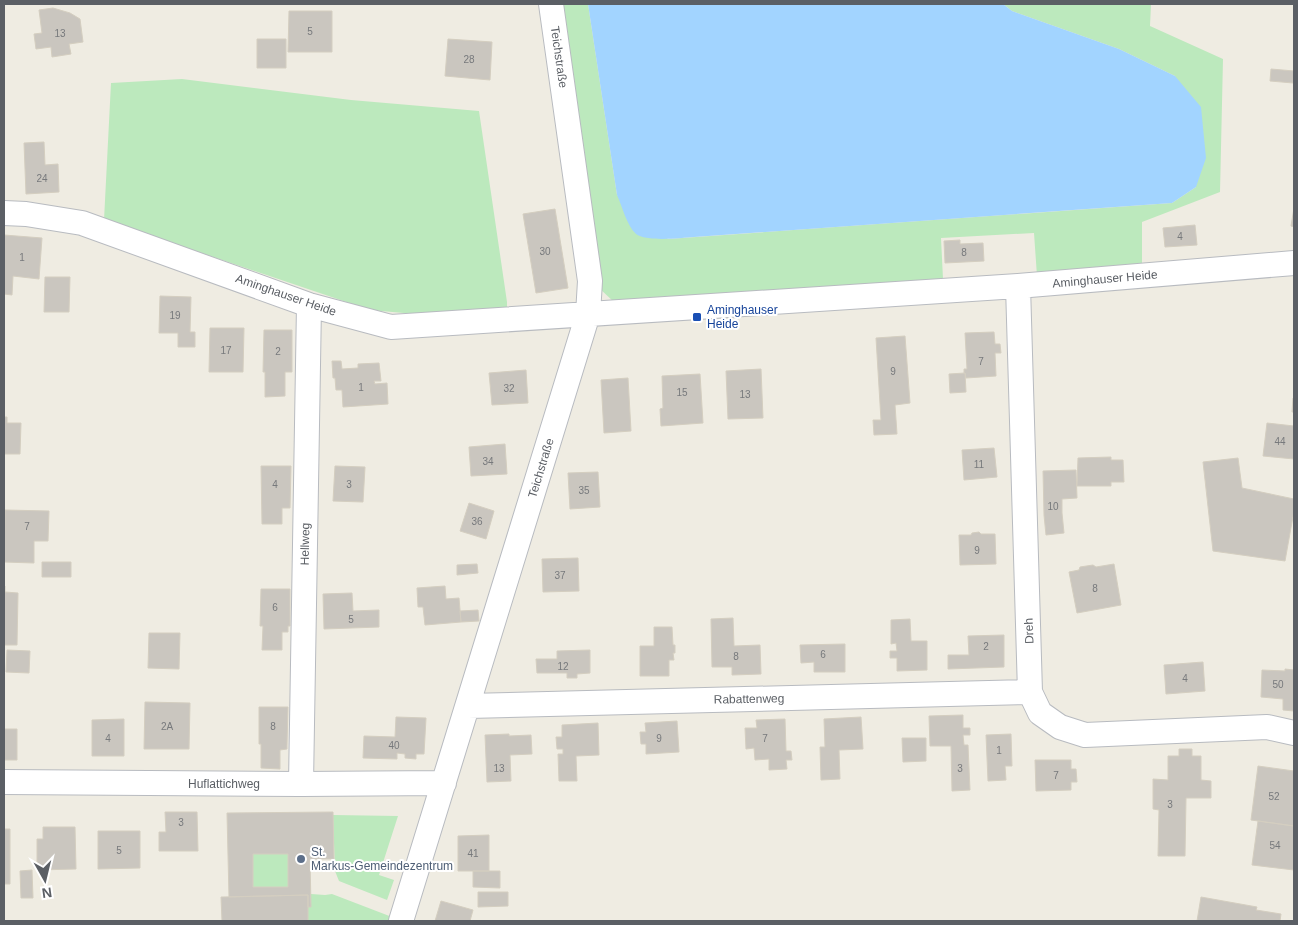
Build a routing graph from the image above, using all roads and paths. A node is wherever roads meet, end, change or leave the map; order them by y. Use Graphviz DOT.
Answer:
graph roads {
  1 [pos="551,4"];
  2 [pos="4,213"];
  3 [pos="1294,263"];
  4 [pos="1018,286"];
  5 [pos="310,304"];
  6 [pos="588,314"];
  7 [pos="1030,692"];
  8 [pos="468,706"];
  9 [pos="1294,733"];
  10 [pos="4,782"];
  11 [pos="444,783"];
  12 [pos="301,784"];
  13 [pos="401,921"];
  1 -- 6 [label="street, Teichstraße"];
  2 -- 5 [label="street, Aminghauser Heide"];
  3 -- 4 [label="street, Aminghauser Heide"];
  4 -- 6 [label="street, Aminghauser Heide"];
  4 -- 7 [label="street, Dreh"];
  5 -- 6 [label="street, Aminghauser Heide"];
  5 -- 12 [label="street, Hellweg"];
  6 -- 8 [label="street, Teichstraße"];
  7 -- 8 [label="street, Rabattenweg"];
  7 -- 9 [label="street, Dreh"];
  8 -- 11 [label="street, Teichstraße"];
  10 -- 12 [label="street, Huflattichweg"];
  11 -- 12 [label="street, Huflattichweg"];
  11 -- 13 [label="street, Teichstraße"];
}
